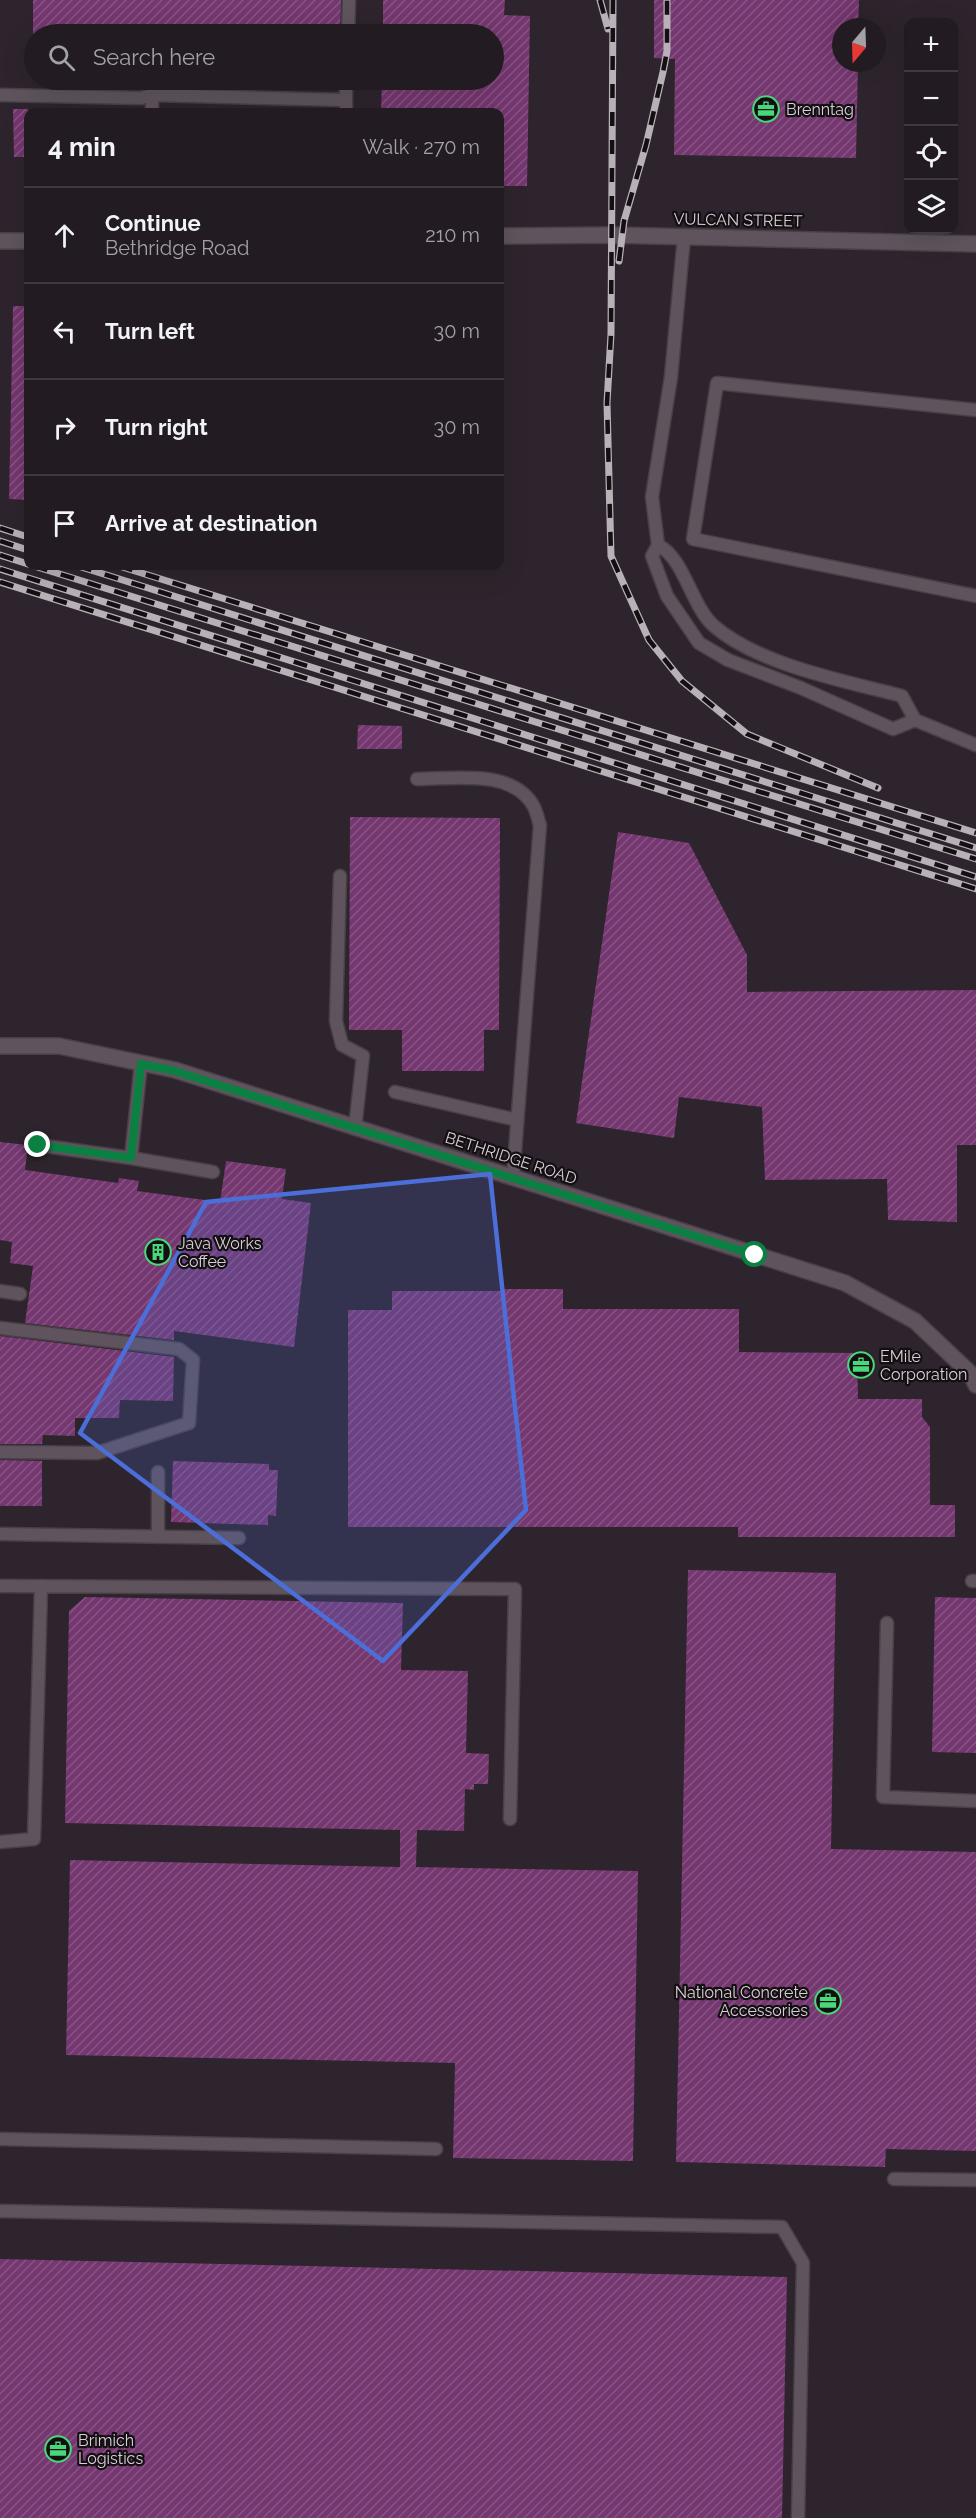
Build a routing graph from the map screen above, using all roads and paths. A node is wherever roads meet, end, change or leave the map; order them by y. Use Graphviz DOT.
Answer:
graph roads {
  1 [pos="349,0"];
  2 [pos="348,24"];
  3 [pos="346,90"];
  4 [pos="0,95"];
  5 [pos="152,95"];
  6 [pos="346,106"];
  7 [pos="152,108"];
  8 [pos="504,236"];
  9 [pos="684,237"];
  10 [pos="0,241"];
  11 [pos="24,241"];
  12 [pos="976,244"];
  13 [pos="976,410"];
  14 [pos="657,545"];
  15 [pos="976,596"];
  16 [pos="915,720"];
  17 [pos="976,745"];
  18 [pos="417,779"];
  19 [pos="340,876"];
  20 [pos="0,1046"];
  21 [pos="141,1064"];
  22 [pos="395,1092"];
  23 [pos="517,1120"];
  24 [pos="355,1128"];
  25 [pos="38,1145"];
  26 [pos="131,1158"];
  27 [pos="213,1172"];
  28 [pos="513,1178"];
  29 [pos="0,1291"];
  30 [pos="20,1294"];
  31 [pos="0,1328"];
  32 [pos="976,1385"];
  33 [pos="0,1452"];
  34 [pos="158,1472"];
  35 [pos="0,1534"];
  36 [pos="158,1537"];
  37 [pos="238,1538"];
  38 [pos="0,1586"];
  39 [pos="41,1586"];
  40 [pos="886,1623"];
  41 [pos="976,1801"];
  42 [pos="510,1819"];
  43 [pos="0,1842"];
  44 [pos="0,2139"];
  45 [pos="436,2149"];
  46 [pos="894,2179"];
  47 [pos="976,2180"];
  48 [pos="0,2211"];
  49 [pos="798,2518"];
  1 -- 2 [label="lane"];
  3 -- 6 [label="lane"];
  4 -- 5 [label="lane"];
  5 -- 6 [label="lane"];
  5 -- 7 [label="lane"];
  8 -- 9 [label="street, VULCAN STREET"];
  9 -- 12 [label="street, VULCAN STREET"];
  9 -- 14 [label="lane"];
  10 -- 11 [label="street"];
  13 -- 15 [label="lane"];
  14 -- 16 [label="lane"];
  14 -- 16 [label="lane"];
  16 -- 17 [label="lane"];
  18 -- 23 [label="lane"];
  19 -- 24 [label="lane"];
  20 -- 21 [label="street, BETHRIDGE ROAD"];
  21 -- 24 [label="street, BETHRIDGE ROAD"];
  21 -- 26 [label="lane"];
  22 -- 23 [label="lane"];
  23 -- 28 [label="lane"];
  24 -- 28 [label="street, BETHRIDGE ROAD"];
  25 -- 26 [label="lane"];
  26 -- 27 [label="lane"];
  28 -- 32 [label="street, BETHRIDGE ROAD"];
  29 -- 30 [label="lane"];
  31 -- 33 [label="lane"];
  34 -- 36 [label="lane"];
  35 -- 36 [label="lane"];
  36 -- 37 [label="lane"];
  38 -- 39 [label="lane"];
  39 -- 42 [label="lane"];
  39 -- 43 [label="lane"];
  40 -- 41 [label="lane"];
  44 -- 45 [label="lane"];
  46 -- 47 [label="lane"];
  48 -- 49 [label="lane"];
}
